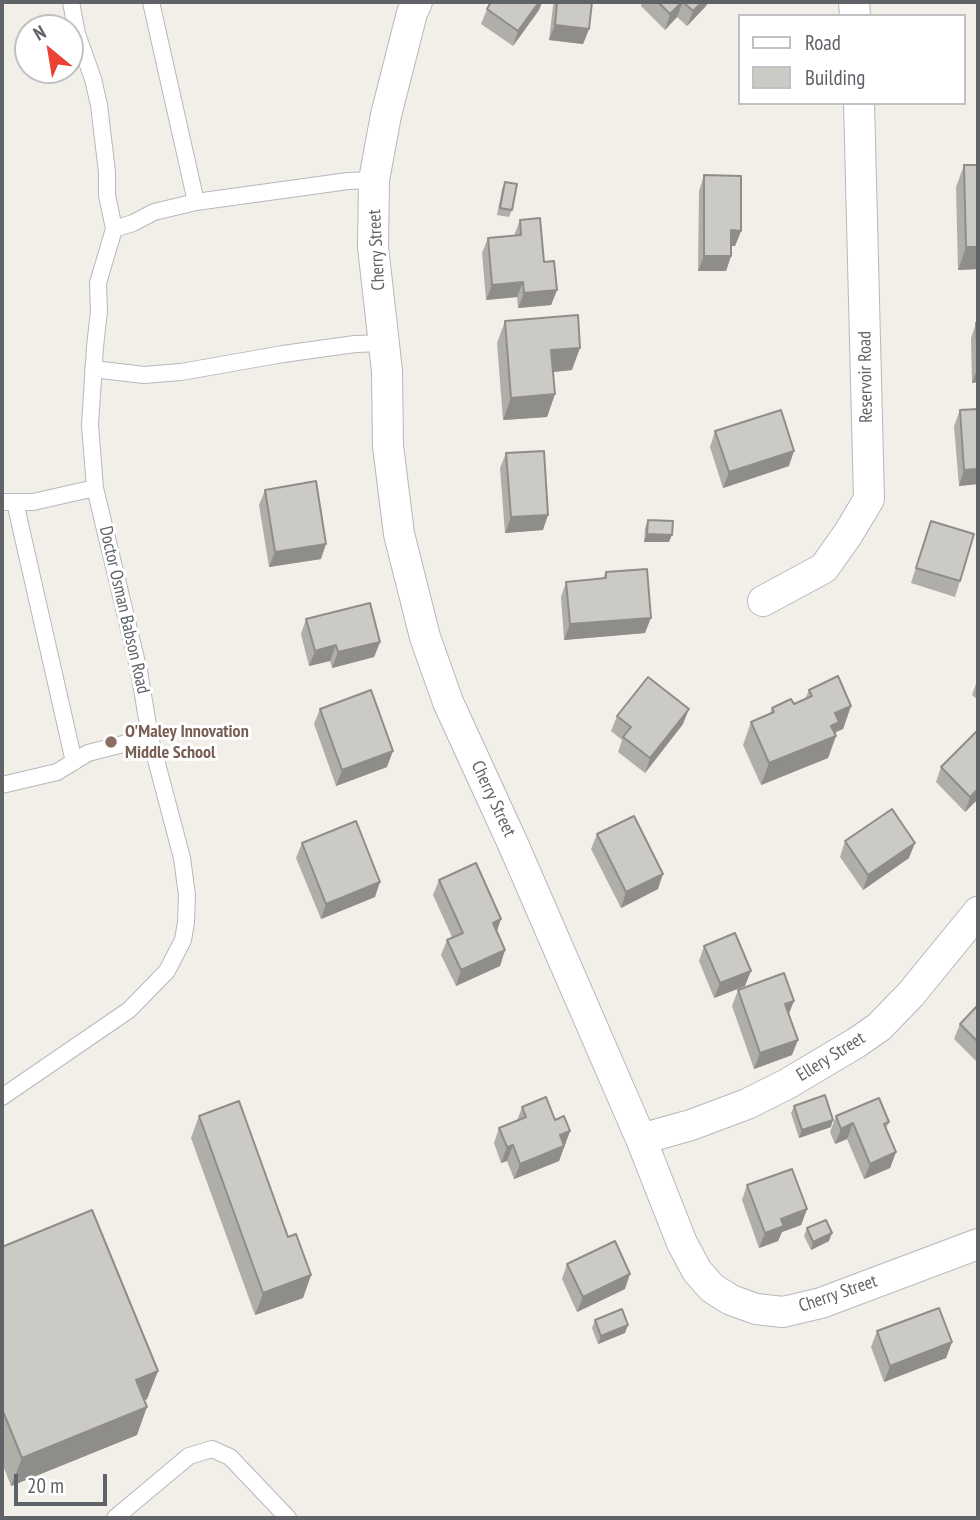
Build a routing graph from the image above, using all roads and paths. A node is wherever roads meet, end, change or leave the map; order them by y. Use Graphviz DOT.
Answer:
graph roads {
  1 [pos="71,2"];
  2 [pos="150,2"];
  3 [pos="417,2"];
  4 [pos="859,105"];
  5 [pos="374,180"];
  6 [pos="196,202"];
  7 [pos="114,229"];
  8 [pos="384,343"];
  9 [pos="93,369"];
  10 [pos="94,488"];
  11 [pos="8,502"];
  12 [pos="763,601"];
  13 [pos="150,737"];
  14 [pos="74,762"];
  15 [pos="2,785"];
  16 [pos="978,912"];
  17 [pos="2,1097"];
  18 [pos="640,1139"];
  19 [pos="978,1244"];
  20 [pos="115,1518"];
  21 [pos="288,1518"];
  1 -- 7 [label="lane"];
  2 -- 6 [label="lane"];
  3 -- 5 [label="street, Cherry Street"];
  4 -- 12 [label="street, Reservoir Road"];
  5 -- 6 [label="lane"];
  5 -- 8 [label="street, Cherry Street"];
  6 -- 7 [label="lane"];
  7 -- 9 [label="lane, Doctor Osman Babson Road"];
  8 -- 9 [label="lane"];
  8 -- 18 [label="street, Cherry Street"];
  9 -- 10 [label="lane, Doctor Osman Babson Road"];
  10 -- 11 [label="lane"];
  10 -- 13 [label="lane, Doctor Osman Babson Road"];
  11 -- 14 [label="lane"];
  13 -- 14 [label="lane"];
  13 -- 17 [label="lane, Doctor Osman Babson Road"];
  14 -- 15 [label="lane"];
  16 -- 18 [label="street, Ellery Street"];
  18 -- 19 [label="street, Cherry Street"];
  20 -- 21 [label="lane"];
}
